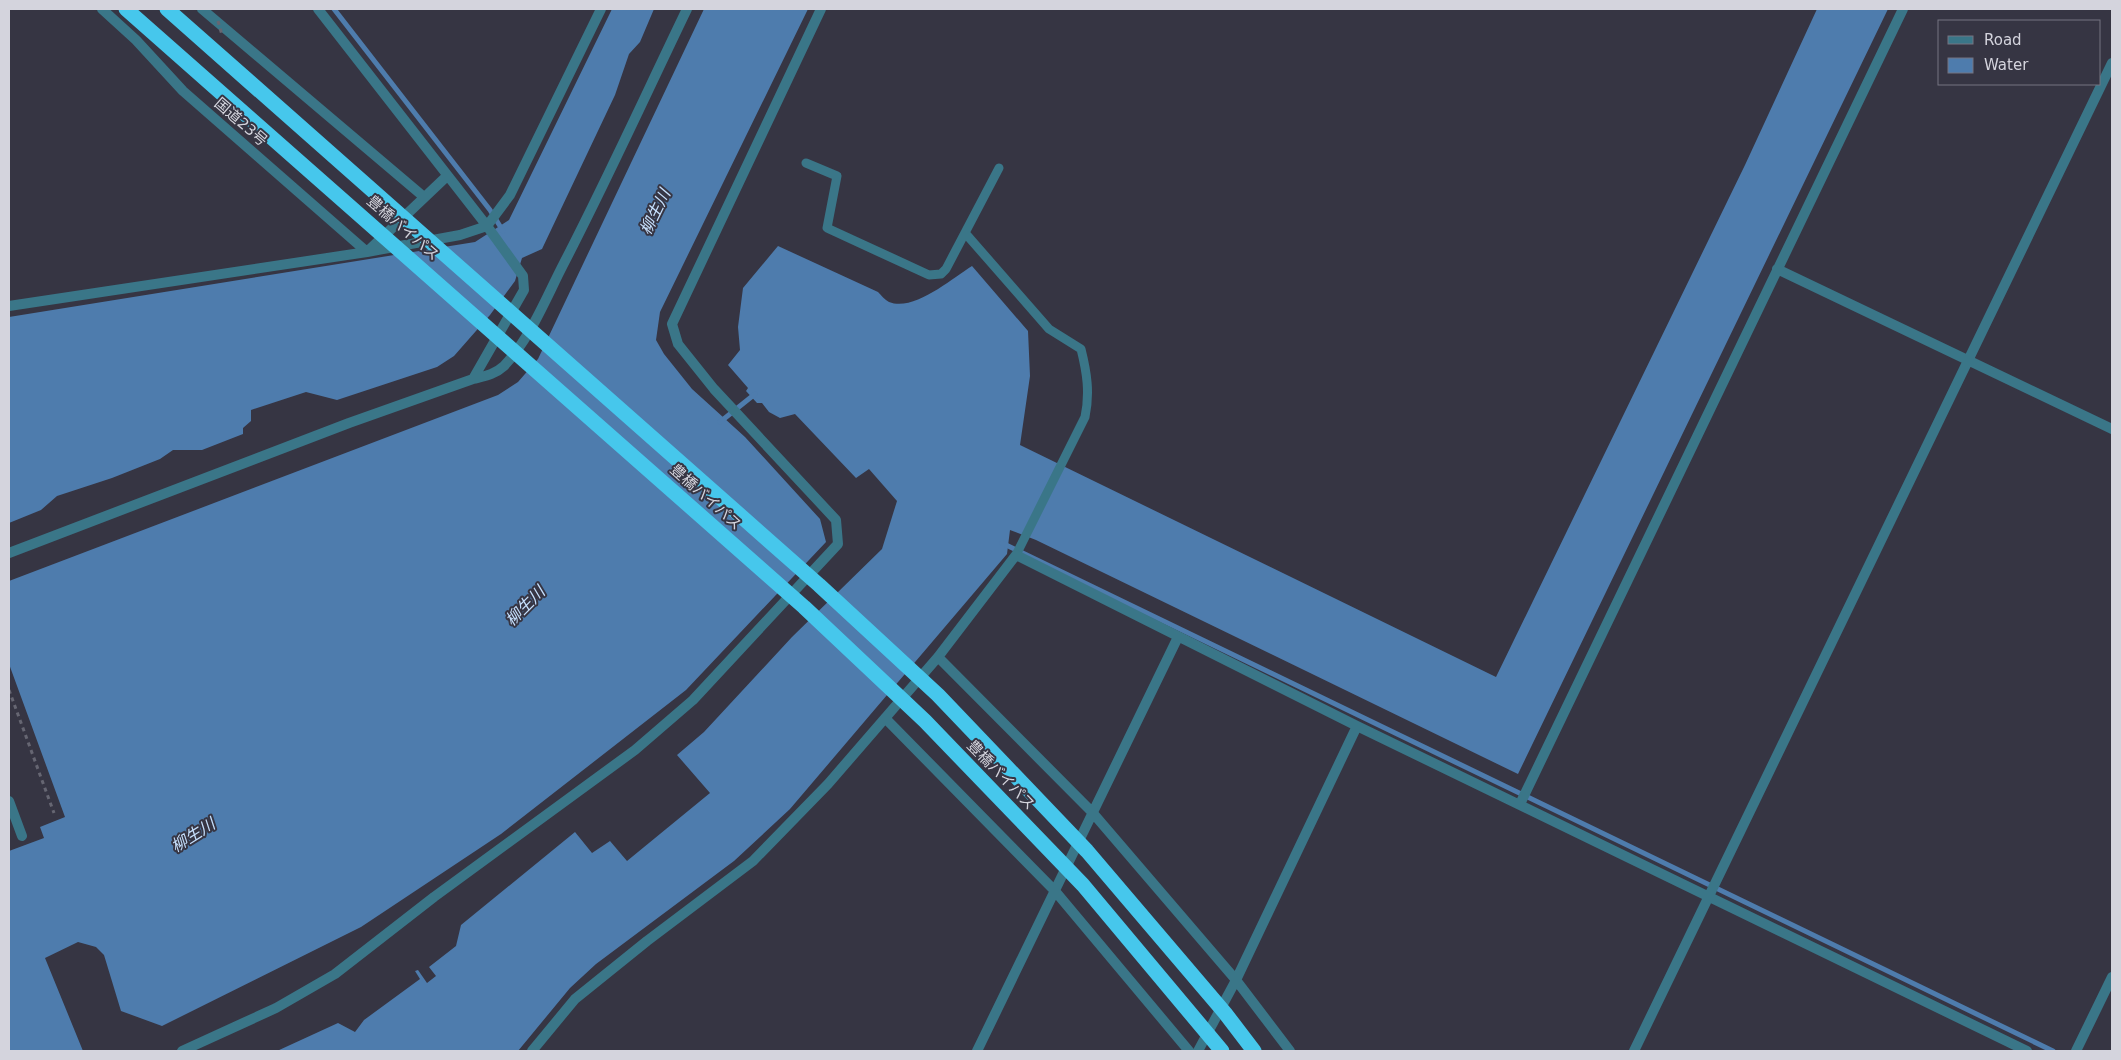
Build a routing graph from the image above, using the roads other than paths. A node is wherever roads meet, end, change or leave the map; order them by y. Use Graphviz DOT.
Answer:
graph roads {
  1 [pos="102,9"];
  2 [pos="126,9"];
  3 [pos="167,9"];
  4 [pos="202,9"];
  5 [pos="318,9"];
  6 [pos="600,9"];
  7 [pos="687,9"];
  8 [pos="821,9"];
  9 [pos="1903,9"];
  10 [pos="2112,63"];
  11 [pos="806,162"];
  12 [pos="999,168"];
  13 [pos="447,176"];
  14 [pos="424,197"];
  15 [pos="488,226"];
  16 [pos="966,234"];
  17 [pos="367,252"];
  18 [pos="1777,269"];
  19 [pos="9,306"];
  20 [pos="1967,360"];
  21 [pos="473,379"];
  22 [pos="2112,429"];
  23 [pos="9,553"];
  24 [pos="1017,554"];
  25 [pos="1178,637"];
  26 [pos="938,656"];
  27 [pos="885,718"];
  28 [pos="1357,726"];
  29 [pos="9,801"];
  30 [pos="1520,803"];
  31 [pos="1092,812"];
  32 [pos="22,836"];
  33 [pos="1055,891"];
  34 [pos="1709,896"];
  35 [pos="2112,977"];
  36 [pos="1236,980"];
  37 [pos="182,1051"];
  38 [pos="532,1051"];
  39 [pos="977,1051"];
  40 [pos="1188,1051"];
  41 [pos="1198,1051"];
  42 [pos="1222,1051"];
  43 [pos="1254,1051"];
  44 [pos="1290,1051"];
  45 [pos="1634,1051"];
  46 [pos="2027,1051"];
  47 [pos="2076,1051"];
  1 -- 17 [label="street, 国道23号"];
  2 -- 42 [label="highway, 豊橋バイパス, bridge"];
  3 -- 43 [label="highway, 豊橋バイパス, bridge"];
  4 -- 14 [label="street"];
  5 -- 13 [label="street"];
  6 -- 15 [label="street"];
  7 -- 21 [label="street"];
  8 -- 37 [label="street"];
  9 -- 18 [label="street"];
  10 -- 20 [label="street"];
  11 -- 16 [label="lane"];
  12 -- 16 [label="lane"];
  13 -- 14 [label="street"];
  13 -- 15 [label="street"];
  14 -- 17 [label="street"];
  15 -- 17 [label="street"];
  15 -- 21 [label="street"];
  16 -- 24 [label="lane"];
  17 -- 19 [label="street"];
  18 -- 20 [label="street"];
  18 -- 30 [label="street"];
  20 -- 22 [label="street"];
  20 -- 34 [label="street"];
  21 -- 23 [label="street"];
  24 -- 25 [label="street"];
  24 -- 26 [label="street"];
  25 -- 28 [label="street"];
  25 -- 31 [label="street"];
  26 -- 27 [label="street"];
  26 -- 31 [label="street"];
  27 -- 33 [label="street"];
  27 -- 38 [label="street"];
  28 -- 30 [label="street"];
  28 -- 36 [label="street"];
  29 -- 32 [label="street"];
  30 -- 34 [label="street"];
  31 -- 33 [label="street"];
  31 -- 36 [label="street"];
  33 -- 39 [label="street"];
  33 -- 40 [label="street"];
  34 -- 45 [label="street"];
  34 -- 46 [label="street"];
  35 -- 47 [label="street"];
  36 -- 41 [label="street"];
  36 -- 44 [label="street"];
}
